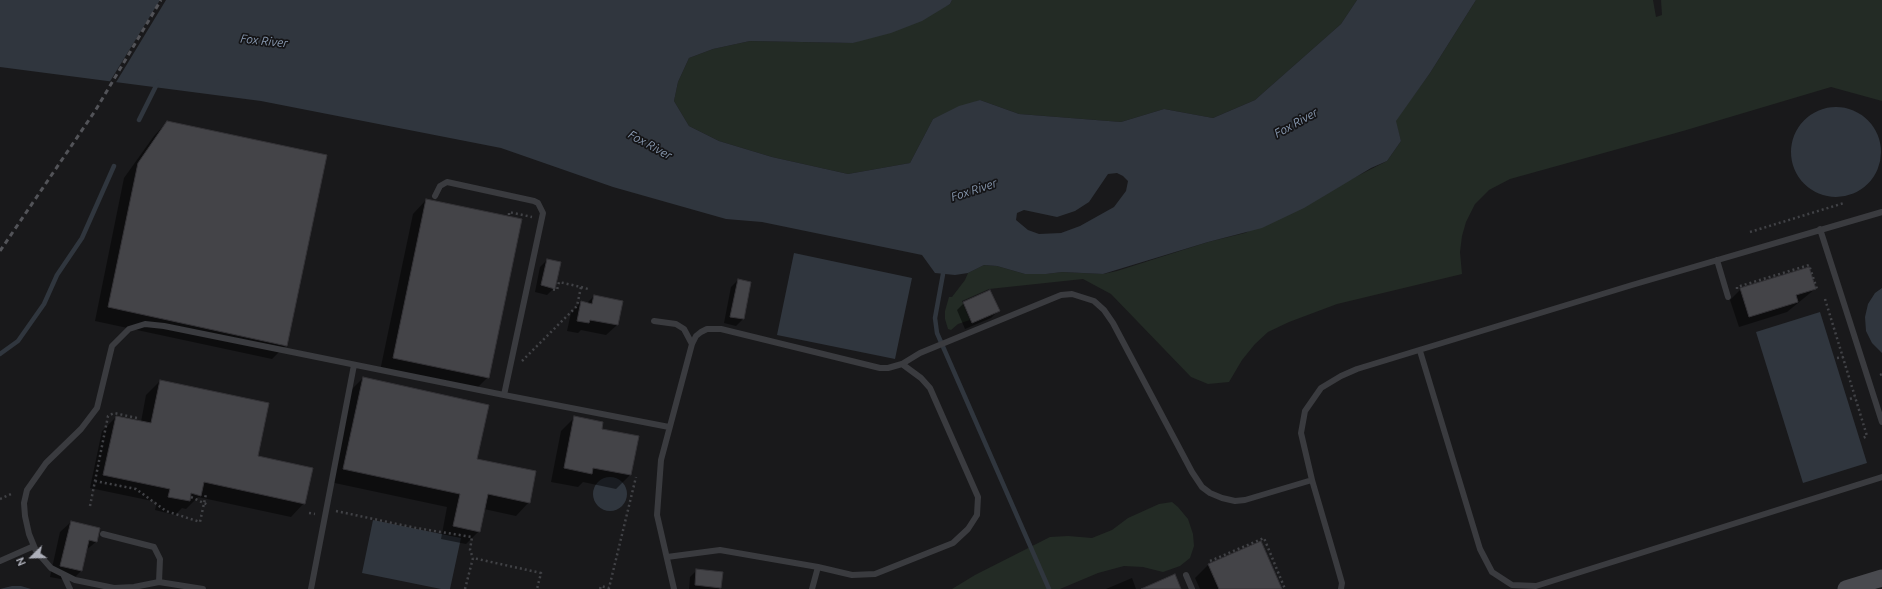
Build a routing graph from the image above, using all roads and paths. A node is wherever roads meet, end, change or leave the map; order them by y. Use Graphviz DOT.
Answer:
graph roads {
  1 [pos="435,196"];
  2 [pos="1844,203"];
  3 [pos="1882,212"];
  4 [pos="509,215"];
  5 [pos="538,218"];
  6 [pos="1820,229"];
  7 [pos="1750,232"];
  8 [pos="1716,260"];
  9 [pos="581,287"];
  10 [pos="588,288"];
  11 [pos="550,289"];
  12 [pos="1817,289"];
  13 [pos="1738,293"];
  14 [pos="1728,297"];
  15 [pos="1825,299"];
  16 [pos="654,321"];
  17 [pos="692,344"];
  18 [pos="1420,351"];
  19 [pos="1843,356"];
  20 [pos="1837,358"];
  21 [pos="902,364"];
  22 [pos="354,365"];
  23 [pos="508,376"];
  24 [pos="504,394"];
  25 [pos="1856,397"];
  26 [pos="1850,399"];
  27 [pos="138,418"];
  28 [pos="1882,422"];
  29 [pos="669,427"];
  30 [pos="1863,438"];
  31 [pos="1882,476"];
  32 [pos="636,477"];
  33 [pos="1312,480"];
  34 [pos="95,481"];
  35 [pos="11,494"];
  36 [pos="206,494"];
  37 [pos="191,496"];
  38 [pos="0,499"];
  39 [pos="204,504"];
  40 [pos="208,505"];
  41 [pos="90,506"];
  42 [pos="336,510"];
  43 [pos="309,513"];
  44 [pos="316,514"];
  45 [pos="103,534"];
  46 [pos="34,546"];
  47 [pos="667,557"];
  48 [pos="473,558"];
  49 [pos="0,561"];
  50 [pos="1210,561"];
  51 [pos="818,568"];
  52 [pos="63,574"];
  53 [pos="1186,575"];
  54 [pos="1882,578"];
  55 [pos="159,582"];
  56 [pos="144,587"];
  57 [pos="70,589"];
  58 [pos="203,589"];
  59 [pos="311,589"];
  60 [pos="465,589"];
  61 [pos="537,589"];
  62 [pos="600,589"];
  63 [pos="674,589"];
  64 [pos="812,589"];
  65 [pos="1192,589"];
  66 [pos="1285,589"];
  67 [pos="1341,589"];
  68 [pos="1846,589"];
  1 -- 23 [label="lane"];
  2 -- 7 [label="path"];
  3 -- 6 [label="lane"];
  4 -- 5 [label="path"];
  6 -- 8 [label="lane"];
  6 -- 28 [label="lane"];
  8 -- 14 [label="lane"];
  8 -- 18 [label="lane"];
  9 -- 10 [label="path"];
  9 -- 11 [label="path"];
  9 -- 23 [label="path"];
  12 -- 13 [label="path"];
  15 -- 19 [label="path"];
  16 -- 17 [label="lane"];
  17 -- 21 [label="lane"];
  17 -- 29 [label="lane"];
  18 -- 31 [label="lane"];
  18 -- 33 [label="lane"];
  19 -- 20 [label="path"];
  19 -- 25 [label="path"];
  21 -- 33 [label="lane"];
  21 -- 51 [label="lane"];
  22 -- 24 [label="lane"];
  22 -- 46 [label="lane"];
  22 -- 59 [label="lane"];
  23 -- 24 [label="lane"];
  24 -- 29 [label="lane"];
  25 -- 26 [label="path"];
  25 -- 30 [label="path"];
  27 -- 34 [label="path"];
  29 -- 47 [label="lane"];
  32 -- 62 [label="path"];
  33 -- 67 [label="lane"];
  34 -- 39 [label="path"];
  34 -- 41 [label="path"];
  35 -- 38 [label="path"];
  36 -- 39 [label="path"];
  37 -- 39 [label="path"];
  39 -- 40 [label="path"];
  42 -- 48 [label="path"];
  43 -- 44 [label="path"];
  45 -- 55 [label="lane"];
  46 -- 49 [label="lane"];
  46 -- 52 [label="lane"];
  47 -- 51 [label="lane"];
  47 -- 63 [label="lane"];
  48 -- 60 [label="path"];
  48 -- 61 [label="path"];
  50 -- 66 [label="path"];
  51 -- 64 [label="lane"];
  52 -- 56 [label="lane"];
  52 -- 57 [label="lane"];
  53 -- 65 [label="lane"];
  54 -- 68 [label="main road"];
  55 -- 56 [label="lane"];
  55 -- 58 [label="lane"];
}
